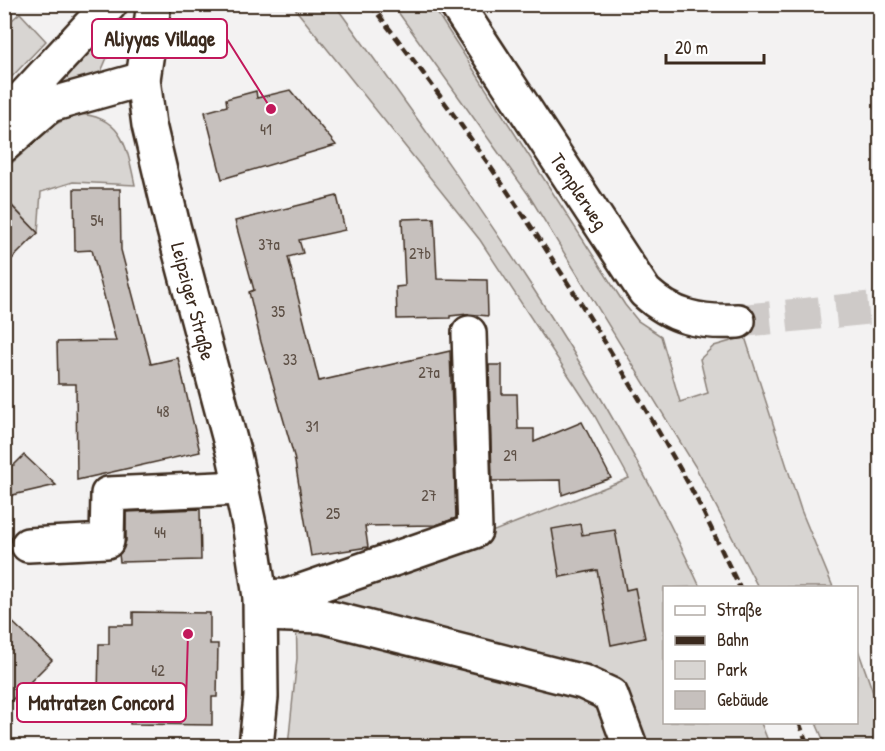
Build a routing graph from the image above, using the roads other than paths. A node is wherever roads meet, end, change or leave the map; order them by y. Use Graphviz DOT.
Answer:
graph roads {
  1 [pos="110,4"];
  2 [pos="154,4"];
  3 [pos="456,4"];
  4 [pos="143,79"];
  5 [pos="4,118"];
  6 [pos="4,146"];
  7 [pos="738,321"];
  8 [pos="469,333"];
  9 [pos="241,488"];
  10 [pos="28,545"];
  11 [pos="261,606"];
  12 [pos="256,747"];
  13 [pos="630,747"];
  1 -- 5 [label="street"];
  2 -- 4 [label="street, Leipziger Straße"];
  3 -- 7 [label="street, Templerweg"];
  4 -- 6 [label="street"];
  4 -- 9 [label="street, Leipziger Straße"];
  8 -- 11 [label="street"];
  9 -- 10 [label="street"];
  9 -- 11 [label="street, Leipziger Straße"];
  11 -- 12 [label="street, Leipziger Straße"];
  11 -- 13 [label="street"];
}
